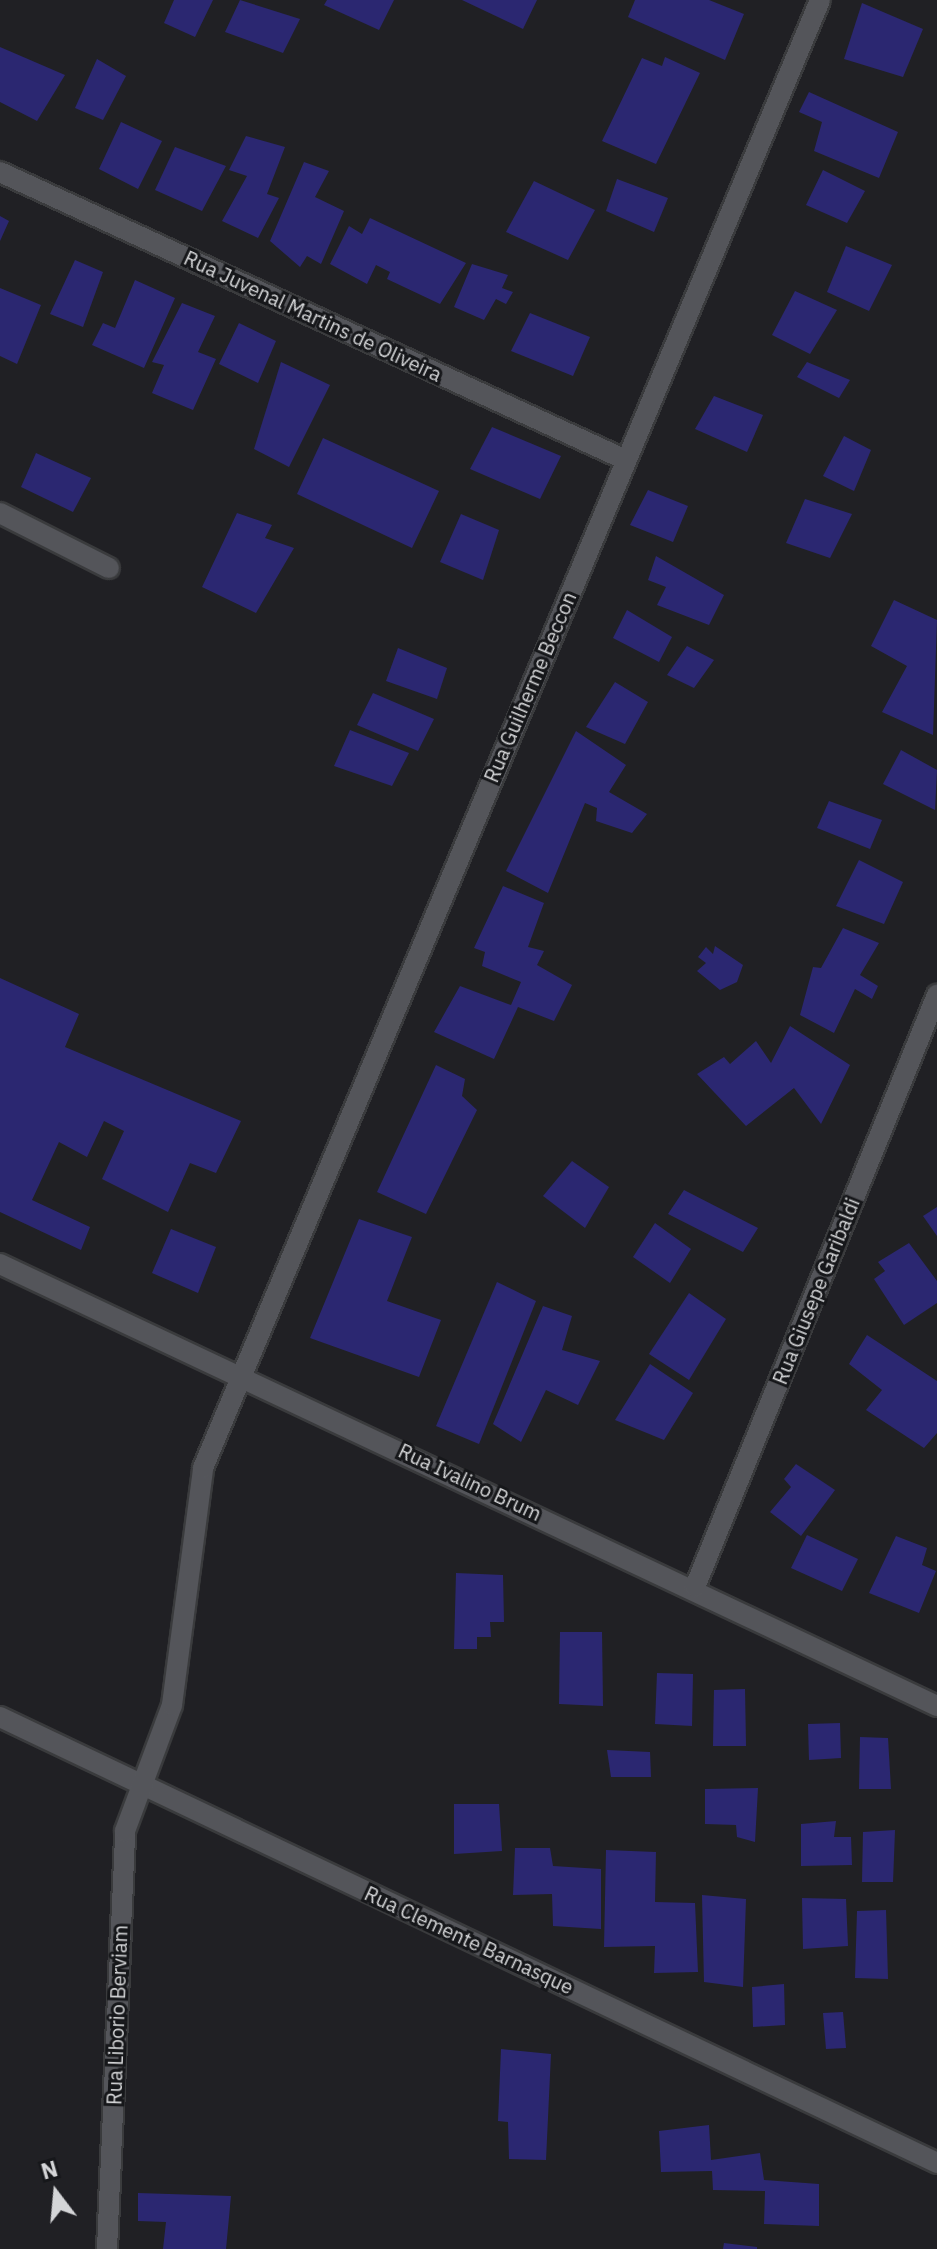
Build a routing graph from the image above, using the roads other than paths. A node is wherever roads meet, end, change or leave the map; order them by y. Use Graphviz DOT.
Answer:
graph roads {
  1 [pos="820,0"];
  2 [pos="0,172"];
  3 [pos="626,460"];
  4 [pos="0,513"];
  5 [pos="109,568"];
  6 [pos="937,995"];
  7 [pos="0,1264"];
  8 [pos="240,1374"];
  9 [pos="695,1587"];
  10 [pos="937,1706"];
  11 [pos="0,1717"];
  12 [pos="143,1785"];
  13 [pos="937,2163"];
  14 [pos="107,2249"];
  1 -- 3 [label="street, Rua Guilherme Beccon"];
  2 -- 3 [label="street, Rua Juvenal Martins de Oliveira"];
  3 -- 8 [label="street, Rua Guilherme Beccon"];
  4 -- 5 [label="street"];
  6 -- 9 [label="street, Rua Giusepe Garibaldi"];
  7 -- 8 [label="street, Rua Ivalino Brum"];
  8 -- 9 [label="street, Rua Ivalino Brum"];
  8 -- 12 [label="street, Rua Guilherme Beccon"];
  9 -- 10 [label="street, Rua Ivalino Brum"];
  11 -- 12 [label="street, Rua Clemente Barnasque"];
  12 -- 13 [label="street, Rua Clemente Barnasque"];
  12 -- 14 [label="street, Rua Liborio Berviam"];
}
